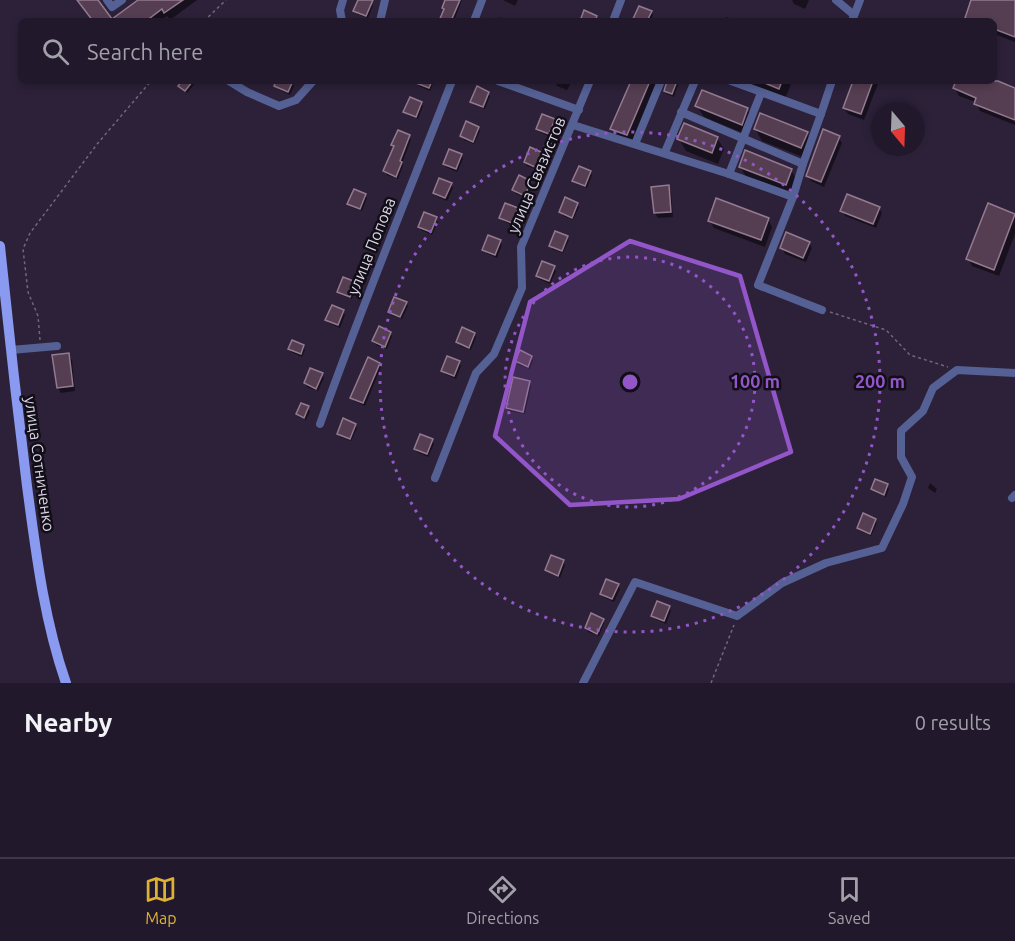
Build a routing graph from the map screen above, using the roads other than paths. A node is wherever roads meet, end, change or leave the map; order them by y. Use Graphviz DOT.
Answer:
graph roads {
  1 [pos="108,0"];
  2 [pos="123,0"];
  3 [pos="343,0"];
  4 [pos="385,0"];
  5 [pos="482,0"];
  6 [pos="621,0"];
  7 [pos="836,0"];
  8 [pos="860,0"];
  9 [pos="341,18"];
  10 [pos="381,18"];
  11 [pos="475,18"];
  12 [pos="614,18"];
  13 [pos="853,18"];
  14 [pos="234,84"];
  15 [pos="310,84"];
  16 [pos="451,84"];
  17 [pos="506,84"];
  18 [pos="589,84"];
  19 [pos="660,84"];
  20 [pos="694,84"];
  21 [pos="738,84"];
  22 [pos="831,84"];
  23 [pos="761,93"];
  24 [pos="579,110"];
  25 [pos="681,112"];
  26 [pos="821,114"];
  27 [pos="573,125"];
  28 [pos="744,138"];
  29 [pos="635,144"];
  30 [pos="665,153"];
  31 [pos="803,164"];
  32 [pos="729,174"];
  33 [pos="793,198"];
  34 [pos="0,246"];
  35 [pos="822,310"];
  36 [pos="57,345"];
  37 [pos="11,350"];
  38 [pos="1015,373"];
  39 [pos="320,424"];
  40 [pos="435,478"];
  41 [pos="66,683"];
  42 [pos="583,683"];
  1 -- 2 [label="street"];
  3 -- 9 [label="street"];
  4 -- 10 [label="street"];
  5 -- 11 [label="street"];
  6 -- 12 [label="street"];
  7 -- 13 [label="street"];
  8 -- 13 [label="street"];
  14 -- 15 [label="street"];
  16 -- 39 [label="street, улица Попова"];
  17 -- 24 [label="street"];
  18 -- 24 [label="street, улица Связистов"];
  19 -- 29 [label="street"];
  20 -- 25 [label="street"];
  21 -- 23 [label="street"];
  22 -- 26 [label="street"];
  23 -- 26 [label="street"];
  23 -- 28 [label="street"];
  24 -- 27 [label="street, улица Связистов"];
  25 -- 28 [label="street"];
  25 -- 30 [label="street"];
  26 -- 31 [label="street"];
  27 -- 29 [label="street"];
  27 -- 40 [label="street, улица Связистов"];
  28 -- 31 [label="street"];
  28 -- 32 [label="street"];
  29 -- 30 [label="street"];
  30 -- 32 [label="street"];
  31 -- 33 [label="street"];
  32 -- 33 [label="street"];
  33 -- 35 [label="street"];
  34 -- 37 [label="main road, улица Сотниченко"];
  36 -- 37 [label="street"];
  37 -- 41 [label="main road, улица Сотниченко"];
  38 -- 42 [label="street"];
}
